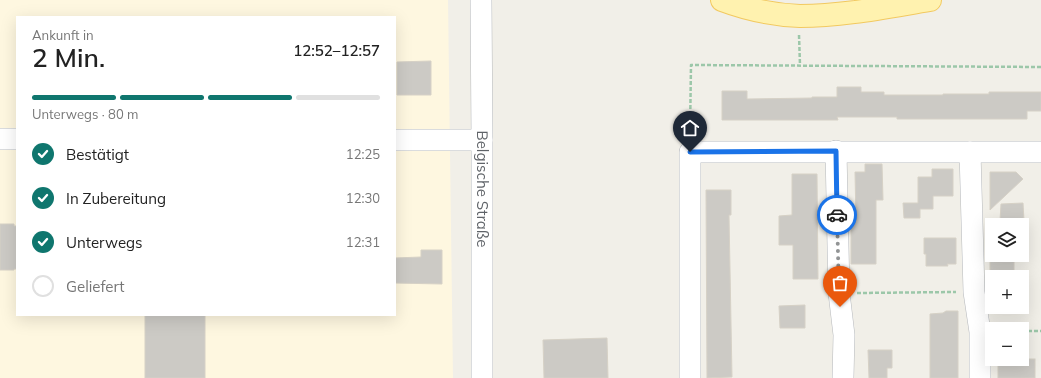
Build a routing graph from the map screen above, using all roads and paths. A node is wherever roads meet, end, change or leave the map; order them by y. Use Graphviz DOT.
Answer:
graph roads {
  1 [pos="480,0"];
  2 [pos="722,0"];
  3 [pos="930,0"];
  4 [pos="759,5"];
  5 [pos="799,16"];
  6 [pos="800,65"];
  7 [pos="1041,66"];
  8 [pos="0,139"];
  9 [pos="16,139"];
  10 [pos="396,140"];
  11 [pos="482,140"];
  12 [pos="836,151"];
  13 [pos="690,152"];
  14 [pos="970,152"];
  15 [pos="1041,152"];
  16 [pos="974,292"];
  17 [pos="839,293"];
  18 [pos="1029,331"];
  19 [pos="1041,331"];
  20 [pos="482,378"];
  21 [pos="690,378"];
  22 [pos="843,378"];
  23 [pos="980,378"];
  1 -- 11 [label="street, Belgische Straße"];
  2 -- 4 [label="main road"];
  3 -- 5 [label="main road"];
  4 -- 5 [label="main road"];
  5 -- 6 [label="path"];
  6 -- 7 [label="path"];
  6 -- 13 [label="path"];
  8 -- 9 [label="street"];
  10 -- 11 [label="street"];
  11 -- 20 [label="street, Belgische Straße"];
  12 -- 13 [label="street"];
  12 -- 14 [label="street"];
  12 -- 17 [label="street"];
  13 -- 21 [label="street"];
  14 -- 15 [label="street"];
  14 -- 16 [label="street"];
  16 -- 17 [label="path"];
  16 -- 23 [label="street"];
  17 -- 22 [label="street"];
  18 -- 19 [label="path"];
}
